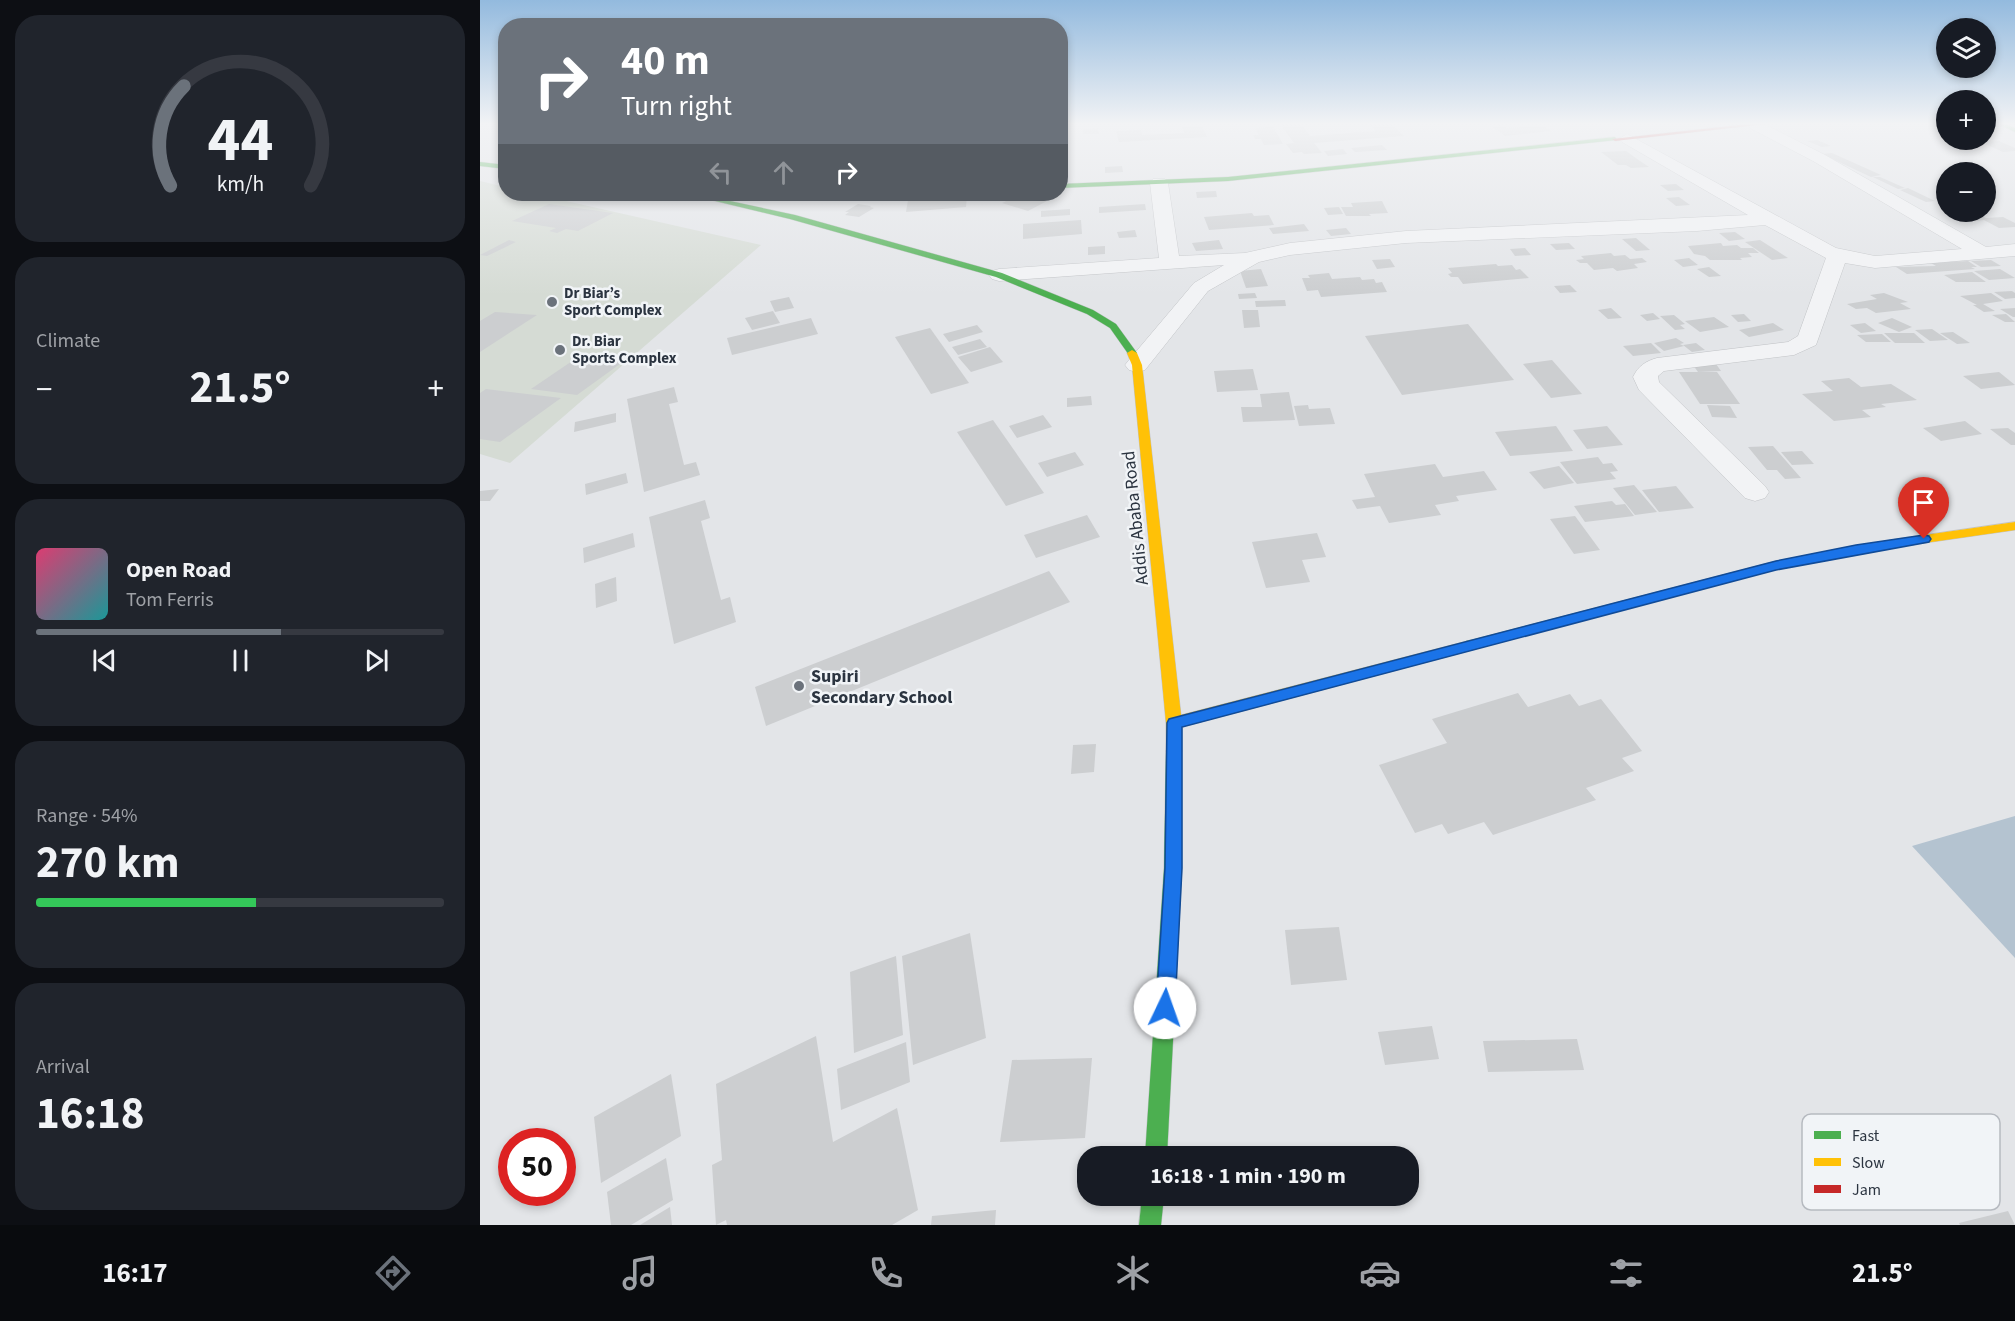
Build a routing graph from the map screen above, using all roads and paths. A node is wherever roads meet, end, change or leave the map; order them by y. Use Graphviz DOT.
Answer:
graph roads {
  1 [pos="1191,181"];
  2 [pos="1702,181"];
  3 [pos="1859,181"];
  4 [pos="1159,183"];
  5 [pos="1068,186"];
  6 [pos="726,201"];
  7 [pos="818,201"];
  8 [pos="792,217"];
  9 [pos="1770,219"];
  10 [pos="2015,250"];
  11 [pos="1983,253"];
  12 [pos="1836,256"];
  13 [pos="1253,257"];
  14 [pos="1170,263"];
  15 [pos="999,275"];
  16 [pos="1137,365"];
  17 [pos="1755,492"];
  18 [pos="2015,526"];
  19 [pos="1174,723"];
  20 [pos="1157,1146"];
  21 [pos="1152,1206"];
  22 [pos="1150,1225"];
  1 -- 4 [label="street"];
  2 -- 9 [label="street"];
  3 -- 11 [label="street"];
  4 -- 5 [label="street"];
  4 -- 14 [label="street"];
  6 -- 8 [label="street, Addis Ababa Road"];
  7 -- 8 [label="street"];
  8 -- 15 [label="street, Addis Ababa Road"];
  9 -- 12 [label="street"];
  9 -- 13 [label="street"];
  10 -- 11 [label="street"];
  11 -- 12 [label="street"];
  12 -- 17 [label="street"];
  13 -- 14 [label="street"];
  13 -- 16 [label="street"];
  14 -- 15 [label="street"];
  15 -- 16 [label="street, Addis Ababa Road"];
  16 -- 19 [label="street, Addis Ababa Road"];
  18 -- 19 [label="street"];
  19 -- 20 [label="street, Addis Ababa Road"];
  21 -- 22 [label="street"];
}
